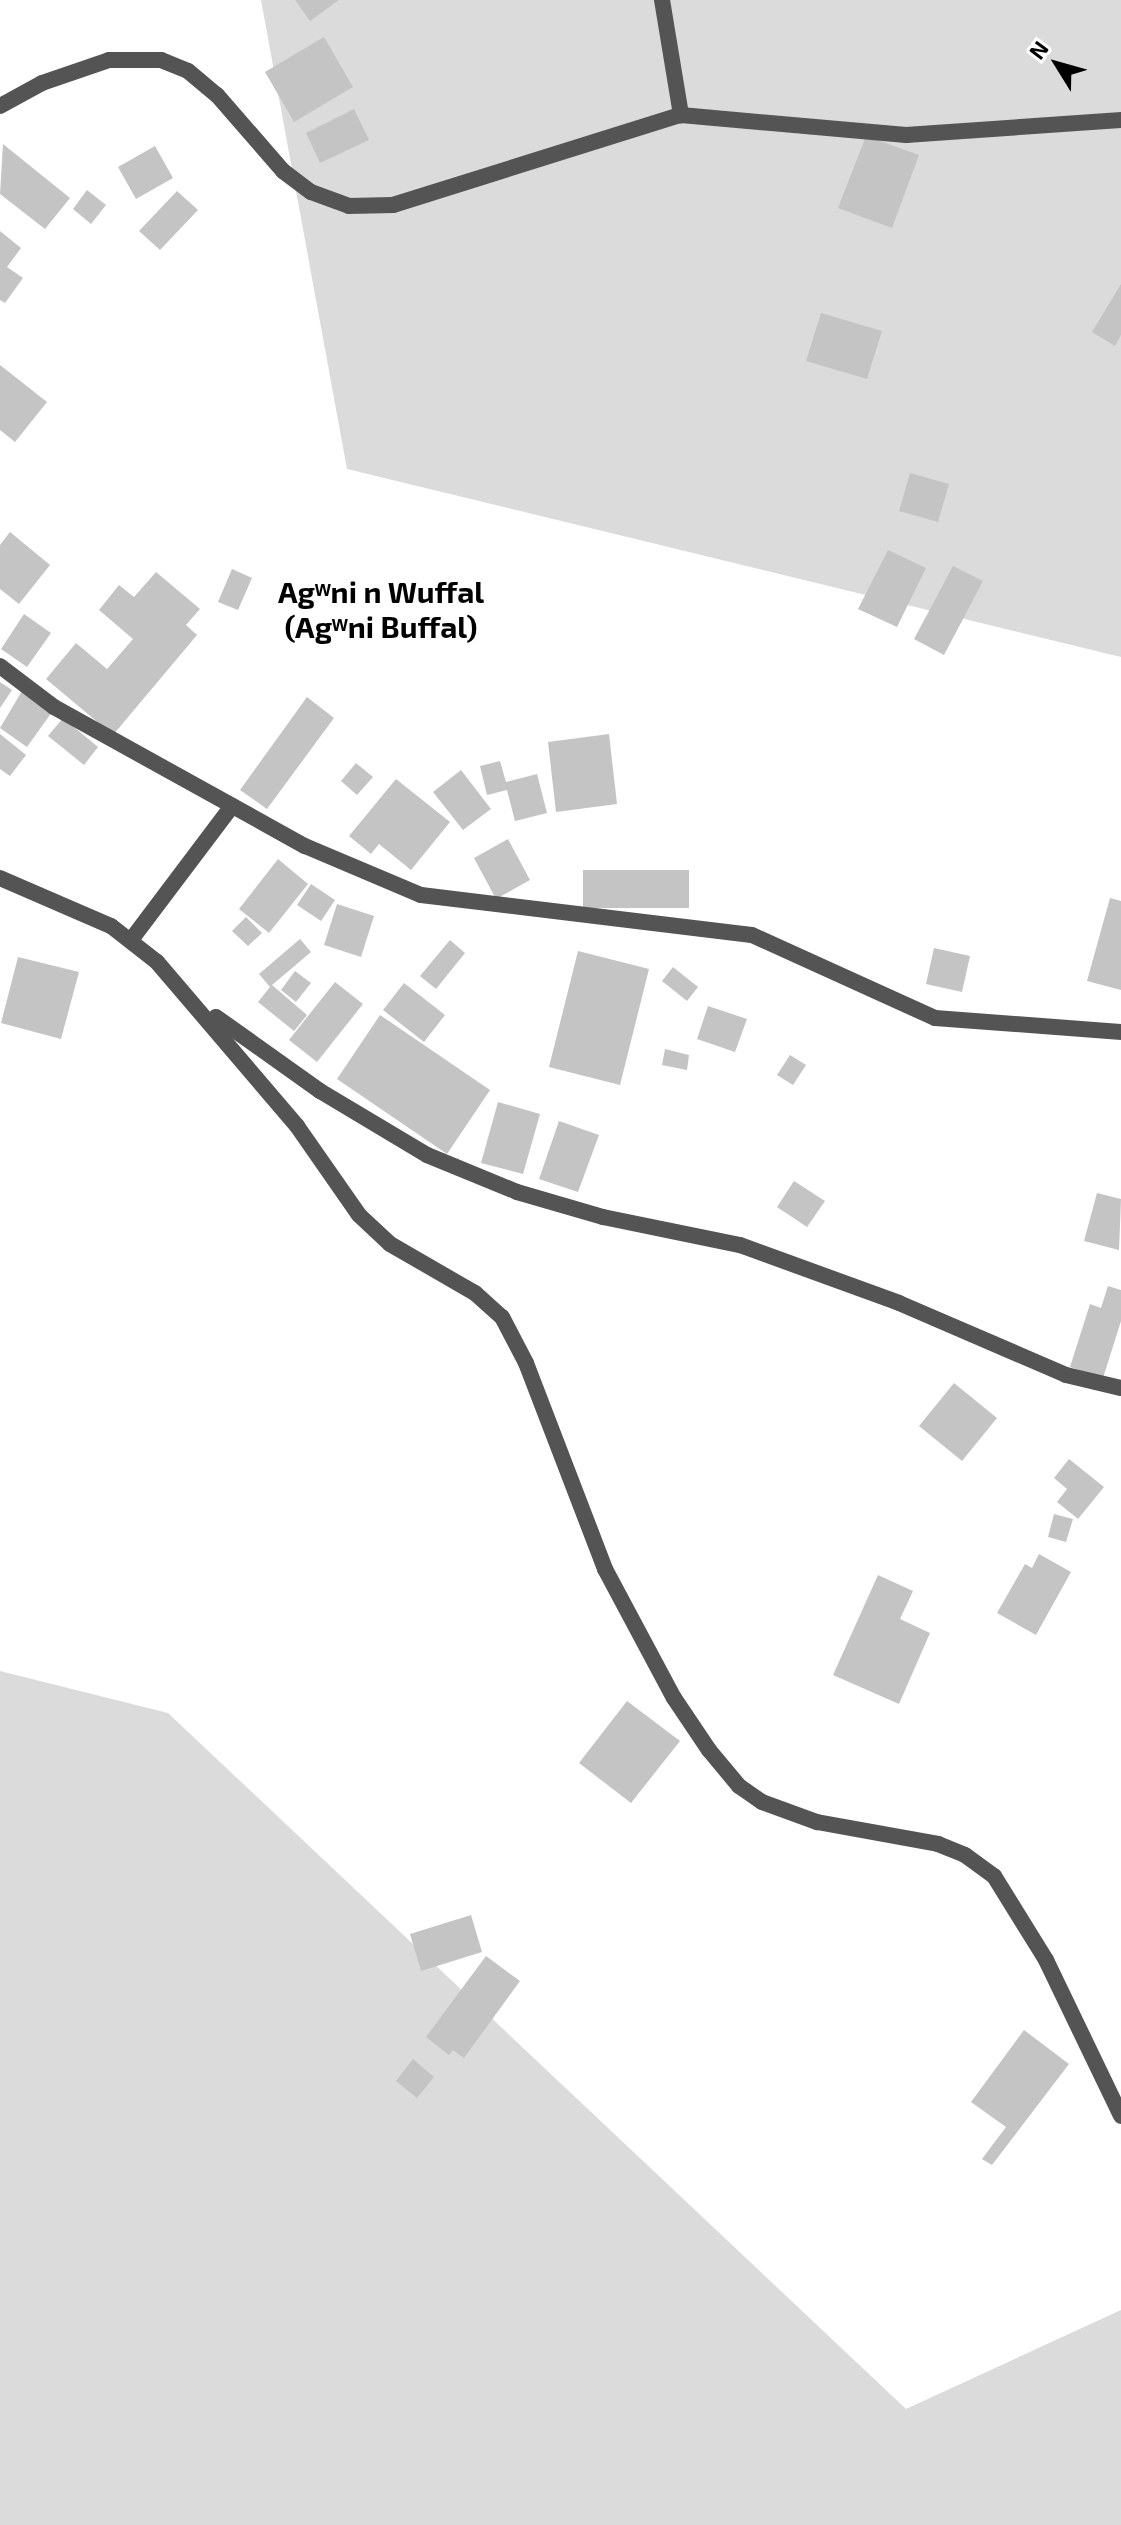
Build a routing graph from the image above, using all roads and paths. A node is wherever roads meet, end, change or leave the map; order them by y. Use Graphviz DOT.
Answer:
graph roads {
  1 [pos="662,0"];
  2 [pos="0,106"];
  3 [pos="681,115"];
  4 [pos="1121,120"];
  5 [pos="0,666"];
  6 [pos="232,806"];
  7 [pos="0,878"];
  8 [pos="131,940"];
  9 [pos="198,1005"];
  10 [pos="1121,1032"];
  11 [pos="1121,1388"];
  12 [pos="1121,2116"];
  1 -- 3 [label="street"];
  2 -- 3 [label="street"];
  3 -- 4 [label="street"];
  5 -- 6 [label="street"];
  6 -- 8 [label="street"];
  6 -- 10 [label="street"];
  7 -- 8 [label="street"];
  8 -- 9 [label="street"];
  9 -- 11 [label="street"];
  9 -- 12 [label="street"];
}
